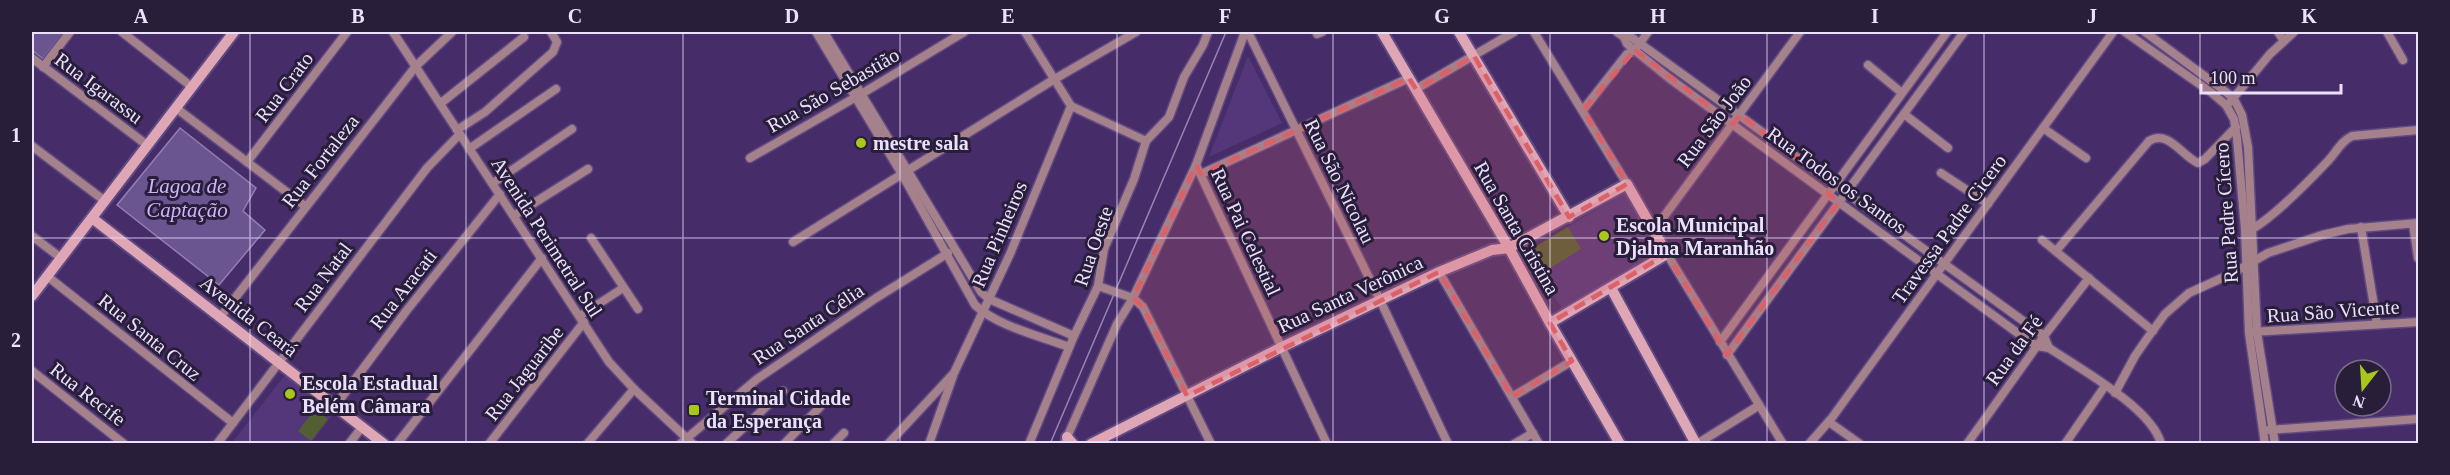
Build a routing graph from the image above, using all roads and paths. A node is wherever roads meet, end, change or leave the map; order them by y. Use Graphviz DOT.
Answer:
graph roads {
  1 [pos="70,32"];
  2 [pos="122,32"];
  3 [pos="234,32"];
  4 [pos="347,32"];
  5 [pos="393,32"];
  6 [pos="452,32"];
  7 [pos="551,32"];
  8 [pos="816,32"];
  9 [pos="824,32"];
  10 [pos="964,32"];
  11 [pos="1024,32"];
  12 [pos="1136,32"];
  13 [pos="1208,32"];
  14 [pos="1246,32"];
  15 [pos="1382,32"];
  16 [pos="1459,32"];
  17 [pos="1514,32"];
  18 [pos="1534,32"];
  19 [pos="1648,32"];
  20 [pos="1800,32"];
  21 [pos="1947,32"];
  22 [pos="1964,32"];
  23 [pos="2113,32"];
  24 [pos="2126,32"];
  25 [pos="2145,32"];
  26 [pos="2278,32"];
  27 [pos="2294,32"];
  28 [pos="2387,32"];
  29 [pos="1627,36"];
  30 [pos="524,37"];
  31 [pos="2284,41"];
  32 [pos="1634,49"];
  33 [pos="1474,56"];
  34 [pos="32,58"];
  35 [pos="2403,60"];
  36 [pos="1868,65"];
  37 [pos="416,66"];
  38 [pos="43,67"];
  39 [pos="1917,72"];
  40 [pos="1409,78"];
  41 [pos="1053,80"];
  42 [pos="1929,80"];
  43 [pos="192,87"];
  44 [pos="556,89"];
  45 [pos="1416,89"];
  46 [pos="1902,93"];
  47 [pos="860,95"];
  48 [pos="2234,99"];
  49 [pos="441,103"];
  50 [pos="2226,105"];
  51 [pos="1071,106"];
  52 [pos="176,108"];
  53 [pos="1583,110"];
  54 [pos="1904,114"];
  55 [pos="1740,115"];
  56 [pos="1733,124"];
  57 [pos="2236,127"];
  58 [pos="2043,128"];
  59 [pos="572,129"];
  60 [pos="1296,130"];
  61 [pos="2418,130"];
  62 [pos="458,132"];
  63 [pos="1146,141"];
  64 [pos="147,145"];
  65 [pos="32,146"];
  66 [pos="1948,148"];
  67 [pos="469,149"];
  68 [pos="750,158"];
  69 [pos="2086,158"];
  70 [pos="247,162"];
  71 [pos="1196,165"];
  72 [pos="588,169"];
  73 [pos="906,173"];
  74 [pos="1941,173"];
  75 [pos="1201,174"];
  76 [pos="494,183"];
  77 [pos="1627,184"];
  78 [pos="1836,184"];
  79 [pos="1846,193"];
  80 [pos="500,194"];
  81 [pos="1828,194"];
  82 [pos="105,201"];
  83 [pos="1839,202"];
  84 [pos="1988,204"];
  85 [pos="305,206"];
  86 [pos="515,215"];
  87 [pos="1569,217"];
  88 [pos="92,218"];
  89 [pos="2416,224"];
  90 [pos="2361,227"];
  91 [pos="2254,228"];
  92 [pos="1654,230"];
  93 [pos="32,236"];
  94 [pos="591,238"];
  95 [pos="2043,240"];
  96 [pos="793,242"];
  97 [pos="1509,248"];
  98 [pos="956,249"];
  99 [pos="2056,251"];
  100 [pos="946,254"];
  101 [pos="1667,254"];
  102 [pos="61,258"];
  103 [pos="542,258"];
  104 [pos="2418,258"];
  105 [pos="1944,264"];
  106 [pos="2251,264"];
  107 [pos="1439,272"];
  108 [pos="1937,275"];
  109 [pos="47,276"];
  110 [pos="2089,278"];
  111 [pos="1098,286"];
  112 [pos="622,288"];
  113 [pos="1611,288"];
  114 [pos="32,296"];
  115 [pos="1133,298"];
  116 [pos="989,299"];
  117 [pos="1380,300"];
  118 [pos="638,309"];
  119 [pos="984,313"];
  120 [pos="221,316"];
  121 [pos="582,319"];
  122 [pos="2418,322"];
  123 [pos="1550,323"];
  124 [pos="2377,324"];
  125 [pos="2153,331"];
  126 [pos="2253,332"];
  127 [pos="1074,336"];
  128 [pos="2044,336"];
  129 [pos="1720,342"];
  130 [pos="2037,346"];
  131 [pos="1069,347"];
  132 [pos="1282,347"];
  133 [pos="2049,348"];
  134 [pos="1727,355"];
  135 [pos="1572,361"];
  136 [pos="280,363"];
  137 [pos="32,371"];
  138 [pos="954,373"];
  139 [pos="2105,386"];
  140 [pos="634,389"];
  141 [pos="783,391"];
  142 [pos="2115,393"];
  143 [pos="1187,396"];
  144 [pos="1512,397"];
  145 [pos="335,406"];
  146 [pos="1758,406"];
  147 [pos="820,407"];
  148 [pos="2418,419"];
  149 [pos="1829,422"];
  150 [pos="233,423"];
  151 [pos="362,427"];
  152 [pos="2273,429"];
  153 [pos="2263,431"];
  154 [pos="844,433"];
  155 [pos="1533,433"];
  156 [pos="687,441"];
  157 [pos="1068,441"];
  158 [pos="893,442"];
  159 [pos="1093,443"];
  160 [pos="124,444"];
  161 [pos="218,444"];
  162 [pos="349,444"];
  163 [pos="384,444"];
  164 [pos="397,444"];
  165 [pos="489,444"];
  166 [pos="587,444"];
  167 [pos="726,444"];
  168 [pos="784,444"];
  169 [pos="833,444"];
  170 [pos="929,444"];
  171 [pos="1029,444"];
  172 [pos="1211,444"];
  173 [pos="1327,444"];
  174 [pos="1448,444"];
  175 [pos="1514,444"];
  176 [pos="1539,444"];
  177 [pos="1620,444"];
  178 [pos="1696,444"];
  179 [pos="1783,444"];
  180 [pos="1809,444"];
  181 [pos="1860,444"];
  182 [pos="1967,444"];
  183 [pos="2065,444"];
  184 [pos="2161,444"];
  185 [pos="2265,444"];
  186 [pos="2275,444"];
  1 -- 38 [label="street"];
  2 -- 43 [label="street"];
  3 -- 43 [label="main road"];
  4 -- 70 [label="street, Rua Crato"];
  5 -- 37 [label="street, Avenida Perimetral Sul"];
  6 -- 37 [label="street, Rua Fortaleza"];
  7 -- 62 [label="street, Rua Natal"];
  8 -- 47 [label="street"];
  9 -- 47 [label="street"];
  10 -- 47 [label="street, Rua São Sebastião"];
  11 -- 41 [label="street"];
  12 -- 41 [label="street"];
  13 -- 63 [label="street, Rua Oeste"];
  14 -- 60 [label="street, Rua São Nicolau"];
  14 -- 71 [label="street"];
  15 -- 40 [label="main road, Rua Santa Cristina"];
  16 -- 33 [label="main road"];
  17 -- 33 [label="street"];
  18 -- 53 [label="street"];
  19 -- 32 [label="street"];
  20 -- 55 [label="street, Rua São João"];
  21 -- 39 [label="street"];
  22 -- 42 [label="street"];
  23 -- 58 [label="street, Travessa Padre Cicero"];
  24 -- 50 [label="street, Rua Padre Cícero"];
  25 -- 48 [label="street"];
  26 -- 31 [label="street"];
  27 -- 31 [label="street"];
  28 -- 35 [label="street"];
  29 -- 32 [label="street, Rua Todos os Santos"];
  29 -- 32 [label="street"];
  30 -- 49 [label="street"];
  31 -- 48 [label="street"];
  32 -- 53 [label="street"];
  32 -- 55 [label="street, Rua Todos os Santos"];
  32 -- 56 [label="street, Rua Todos os Santos"];
  33 -- 45 [label="street"];
  33 -- 87 [label="main road"];
  34 -- 38 [label="street, Rua Igarassu"];
  36 -- 46 [label="street"];
  37 -- 49 [label="street, Avenida Perimetral Sul"];
  37 -- 85 [label="street, Rua Fortaleza"];
  38 -- 64 [label="street, Rua Igarassu"];
  39 -- 42 [label="street"];
  39 -- 46 [label="street"];
  40 -- 45 [label="main road, Rua Santa Cristina"];
  40 -- 60 [label="street"];
  41 -- 51 [label="street"];
  41 -- 73 [label="street"];
  42 -- 54 [label="street"];
  43 -- 52 [label="main road"];
  44 -- 67 [label="street"];
  45 -- 97 [label="main road, Rua Santa Cristina"];
  46 -- 78 [label="street"];
  47 -- 68 [label="street, Rua São Sebastião"];
  47 -- 73 [label="street"];
  48 -- 50 [label="street"];
  48 -- 91 [label="street, Rua Padre Cícero"];
  49 -- 62 [label="street, Avenida Perimetral Sul"];
  50 -- 57 [label="street, Rua Padre Cícero"];
  51 -- 63 [label="street"];
  51 -- 116 [label="street, Rua Pinheiros"];
  52 -- 64 [label="main road"];
  52 -- 70 [label="street"];
  53 -- 77 [label="street"];
  54 -- 66 [label="street"];
  54 -- 79 [label="street"];
  55 -- 56 [label="street, Rua São João"];
  55 -- 78 [label="street, Rua Todos os Santos"];
  56 -- 81 [label="street, Rua Todos os Santos"];
  56 -- 92 [label="street, Rua São João"];
  57 -- 99 [label="street"];
  57 -- 106 [label="street, Rua Padre Cícero"];
  58 -- 69 [label="street"];
  58 -- 84 [label="street, Travessa Padre Cicero"];
  59 -- 76 [label="street"];
  60 -- 75 [label="street"];
  60 -- 117 [label="street, Rua São Nicolau"];
  61 -- 91 [label="street"];
  62 -- 67 [label="street, Avenida Perimetral Sul"];
  62 -- 136 [label="street, Rua Natal"];
  63 -- 111 [label="street, Rua Oeste"];
  64 -- 82 [label="main road"];
  65 -- 82 [label="street"];
  67 -- 76 [label="street, Avenida Perimetral Sul"];
  70 -- 85 [label="street"];
  71 -- 75 [label="street, Rua Pai Celestial"];
  71 -- 115 [label="street"];
  72 -- 86 [label="street"];
  73 -- 96 [label="street"];
  73 -- 98 [label="street"];
  73 -- 100 [label="street"];
  74 -- 84 [label="street"];
  75 -- 132 [label="street, Rua Pai Celestial"];
  76 -- 80 [label="street, Avenida Perimetral Sul"];
  77 -- 87 [label="main road, Rua Santa Verônica"];
  77 -- 92 [label="main road"];
  78 -- 79 [label="street, Rua Todos os Santos"];
  78 -- 81 [label="street"];
  79 -- 83 [label="street"];
  79 -- 105 [label="street, Rua Todos os Santos"];
  80 -- 86 [label="street, Avenida Perimetral Sul"];
  80 -- 145 [label="street, Rua Aracati"];
  81 -- 83 [label="street, Rua Todos os Santos"];
  81 -- 129 [label="street"];
  82 -- 88 [label="main road"];
  83 -- 108 [label="street, Rua Todos os Santos"];
  83 -- 134 [label="street"];
  84 -- 105 [label="street, Travessa Padre Cicero"];
  85 -- 120 [label="street, Rua Fortaleza"];
  86 -- 103 [label="street, Avenida Perimetral Sul"];
  87 -- 97 [label="main road, Rua Santa Verônica"];
  88 -- 102 [label="main road"];
  88 -- 120 [label="main road, Avenida Ceará"];
  89 -- 90 [label="street"];
  89 -- 104 [label="street"];
  90 -- 106 [label="street"];
  90 -- 124 [label="street"];
  91 -- 106 [label="street, Rua Padre Cícero"];
  92 -- 101 [label="main road"];
  93 -- 102 [label="street"];
  94 -- 112 [label="street"];
  95 -- 99 [label="street"];
  97 -- 107 [label="main road, Rua Santa Verônica"];
  97 -- 123 [label="main road, Rua Santa Cristina"];
  98 -- 100 [label="street, Rua Santa Célia"];
  98 -- 116 [label="street"];
  99 -- 110 [label="street"];
  100 -- 119 [label="street"];
  100 -- 156 [label="street, Rua Santa Célia"];
  101 -- 113 [label="main road"];
  101 -- 129 [label="street"];
  102 -- 109 [label="main road"];
  103 -- 121 [label="street, Avenida Perimetral Sul"];
  103 -- 164 [label="street"];
  105 -- 108 [label="street, Travessa Padre Cicero"];
  105 -- 128 [label="street, Rua Todos os Santos"];
  106 -- 125 [label="street"];
  106 -- 126 [label="street, Rua Padre Cícero"];
  107 -- 117 [label="main road, Rua Santa Verônica"];
  107 -- 144 [label="street"];
  108 -- 130 [label="street, Rua Todos os Santos"];
  108 -- 149 [label="street, Travessa Padre Cicero"];
  109 -- 114 [label="main road"];
  109 -- 150 [label="street, Rua Santa Cruz"];
  110 -- 125 [label="street"];
  110 -- 128 [label="street, Rua da Fé"];
  111 -- 115 [label="street"];
  111 -- 127 [label="street, Rua Oeste"];
  112 -- 118 [label="street"];
  112 -- 121 [label="street, Rua Jaguaribe"];
  113 -- 123 [label="main road"];
  113 -- 178 [label="main road"];
  115 -- 143 [label="street"];
  115 -- 157 [label="street"];
  116 -- 119 [label="street, Rua Pinheiros"];
  116 -- 127 [label="street"];
  117 -- 132 [label="main road, Rua Santa Verônica"];
  117 -- 174 [label="street, Rua São Nicolau"];
  119 -- 131 [label="street"];
  119 -- 138 [label="street, Rua Pinheiros"];
  120 -- 136 [label="main road, Avenida Ceará"];
  121 -- 140 [label="street, Avenida Perimetral Sul"];
  121 -- 165 [label="street, Rua Jaguaribe"];
  122 -- 124 [label="street, Rua São Vicente"];
  123 -- 135 [label="main road, Rua Santa Cristina"];
  124 -- 126 [label="street, Rua São Vicente"];
  125 -- 142 [label="street"];
  126 -- 152 [label="street, Rua Padre Cícero"];
  126 -- 153 [label="street, Rua Padre Cícero"];
  127 -- 131 [label="street, Rua Oeste"];
  128 -- 130 [label="street, Rua da Fé"];
  128 -- 133 [label="street"];
  129 -- 134 [label="street"];
  130 -- 133 [label="street"];
  130 -- 182 [label="street, Rua da Fé"];
  131 -- 171 [label="street, Rua Oeste"];
  132 -- 143 [label="main road, Rua Santa Verônica"];
  132 -- 173 [label="street, Rua Pai Celestial"];
  133 -- 139 [label="street"];
  134 -- 146 [label="street"];
  135 -- 144 [label="street"];
  135 -- 177 [label="main road, Rua Santa Cristina"];
  136 -- 145 [label="main road, Avenida Ceará"];
  136 -- 150 [label="street, Rua Natal"];
  137 -- 160 [label="street, Rua Recife"];
  138 -- 158 [label="street, Rua Pinheiros"];
  138 -- 170 [label="street, Rua Pinheiros"];
  139 -- 142 [label="street"];
  139 -- 183 [label="street"];
  140 -- 156 [label="street, Avenida Perimetral Sul"];
  140 -- 166 [label="street"];
  141 -- 167 [label="street"];
  142 -- 184 [label="street"];
  143 -- 159 [label="main road, Rua Santa Verônica"];
  143 -- 172 [label="street"];
  144 -- 155 [label="street"];
  145 -- 151 [label="main road, Avenida Ceará"];
  146 -- 178 [label="street"];
  146 -- 179 [label="street"];
  147 -- 168 [label="street"];
  148 -- 152 [label="street"];
  149 -- 180 [label="street, Travessa Padre Cicero"];
  149 -- 181 [label="street"];
  150 -- 161 [label="street, Rua Natal"];
  151 -- 162 [label="street"];
  151 -- 163 [label="main road, Avenida Ceará"];
  152 -- 153 [label="street"];
  152 -- 186 [label="street, Rua Padre Cícero"];
  153 -- 185 [label="street, Rua Padre Cícero"];
  154 -- 169 [label="street"];
  155 -- 175 [label="street"];
  155 -- 176 [label="street"];
}
